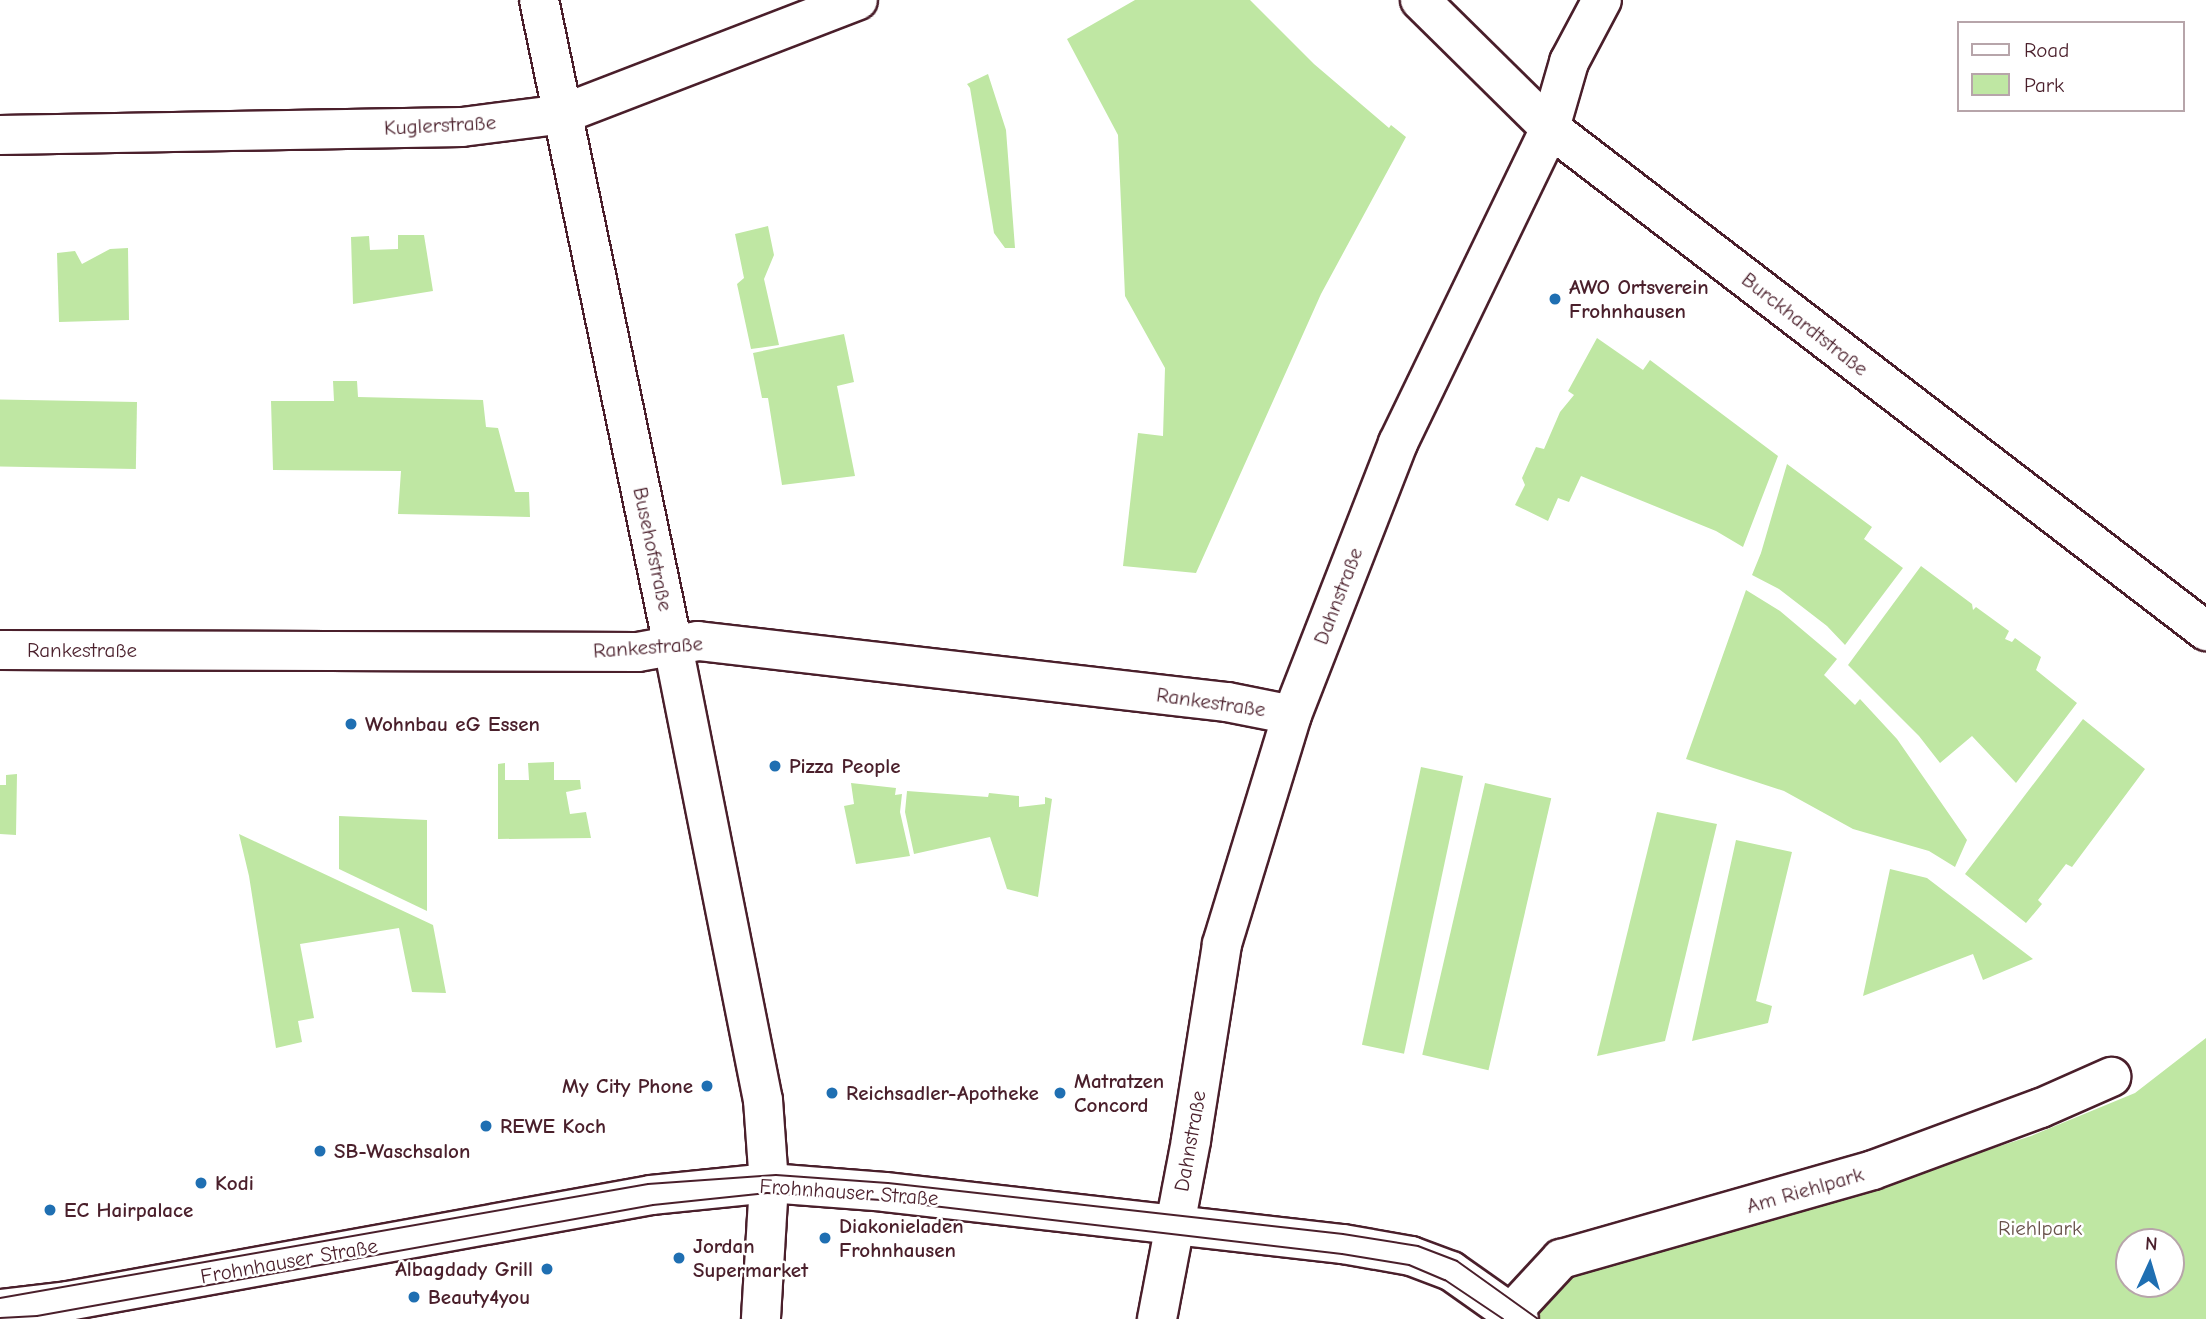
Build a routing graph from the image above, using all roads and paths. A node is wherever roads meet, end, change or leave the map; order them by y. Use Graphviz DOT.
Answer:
graph roads {
  1 [pos="539,0"];
  2 [pos="858,0"];
  3 [pos="1420,0"];
  4 [pos="1602,0"];
  5 [pos="563,114"];
  6 [pos="1550,128"];
  7 [pos="0,135"];
  8 [pos="2206,631"];
  9 [pos="673,646"];
  10 [pos="0,650"];
  11 [pos="1292,715"];
  12 [pos="2111,1077"];
  13 [pos="769,1183"];
  14 [pos="1174,1226"];
  15 [pos="0,1309"];
  16 [pos="1515,1316"];
  17 [pos="0,1319"];
  18 [pos="761,1319"];
  19 [pos="1157,1319"];
  1 -- 5 [label="street, Busehofstraße"];
  2 -- 5 [label="street, Kuglerstraße"];
  3 -- 6 [label="street, Burckhardtstraße"];
  4 -- 6 [label="street, Dahnstraße"];
  5 -- 7 [label="street, Kuglerstraße"];
  5 -- 9 [label="street, Busehofstraße"];
  6 -- 8 [label="street, Burckhardtstraße"];
  6 -- 11 [label="street, Dahnstraße"];
  9 -- 10 [label="street, Rankestraße"];
  9 -- 11 [label="street, Rankestraße"];
  9 -- 13 [label="street, Busehofstraße"];
  11 -- 14 [label="street, Dahnstraße"];
  12 -- 16 [label="street, Am Riehlpark"];
  13 -- 14 [label="street, Frohnhauser Straße"];
  13 -- 15 [label="street, Frohnhauser Straße"];
  13 -- 18 [label="street, Busehofstraße"];
  14 -- 16 [label="street, Frohnhauser Straße"];
  14 -- 19 [label="street, Dahnstraße"];
  15 -- 17 [label="street"];
}
